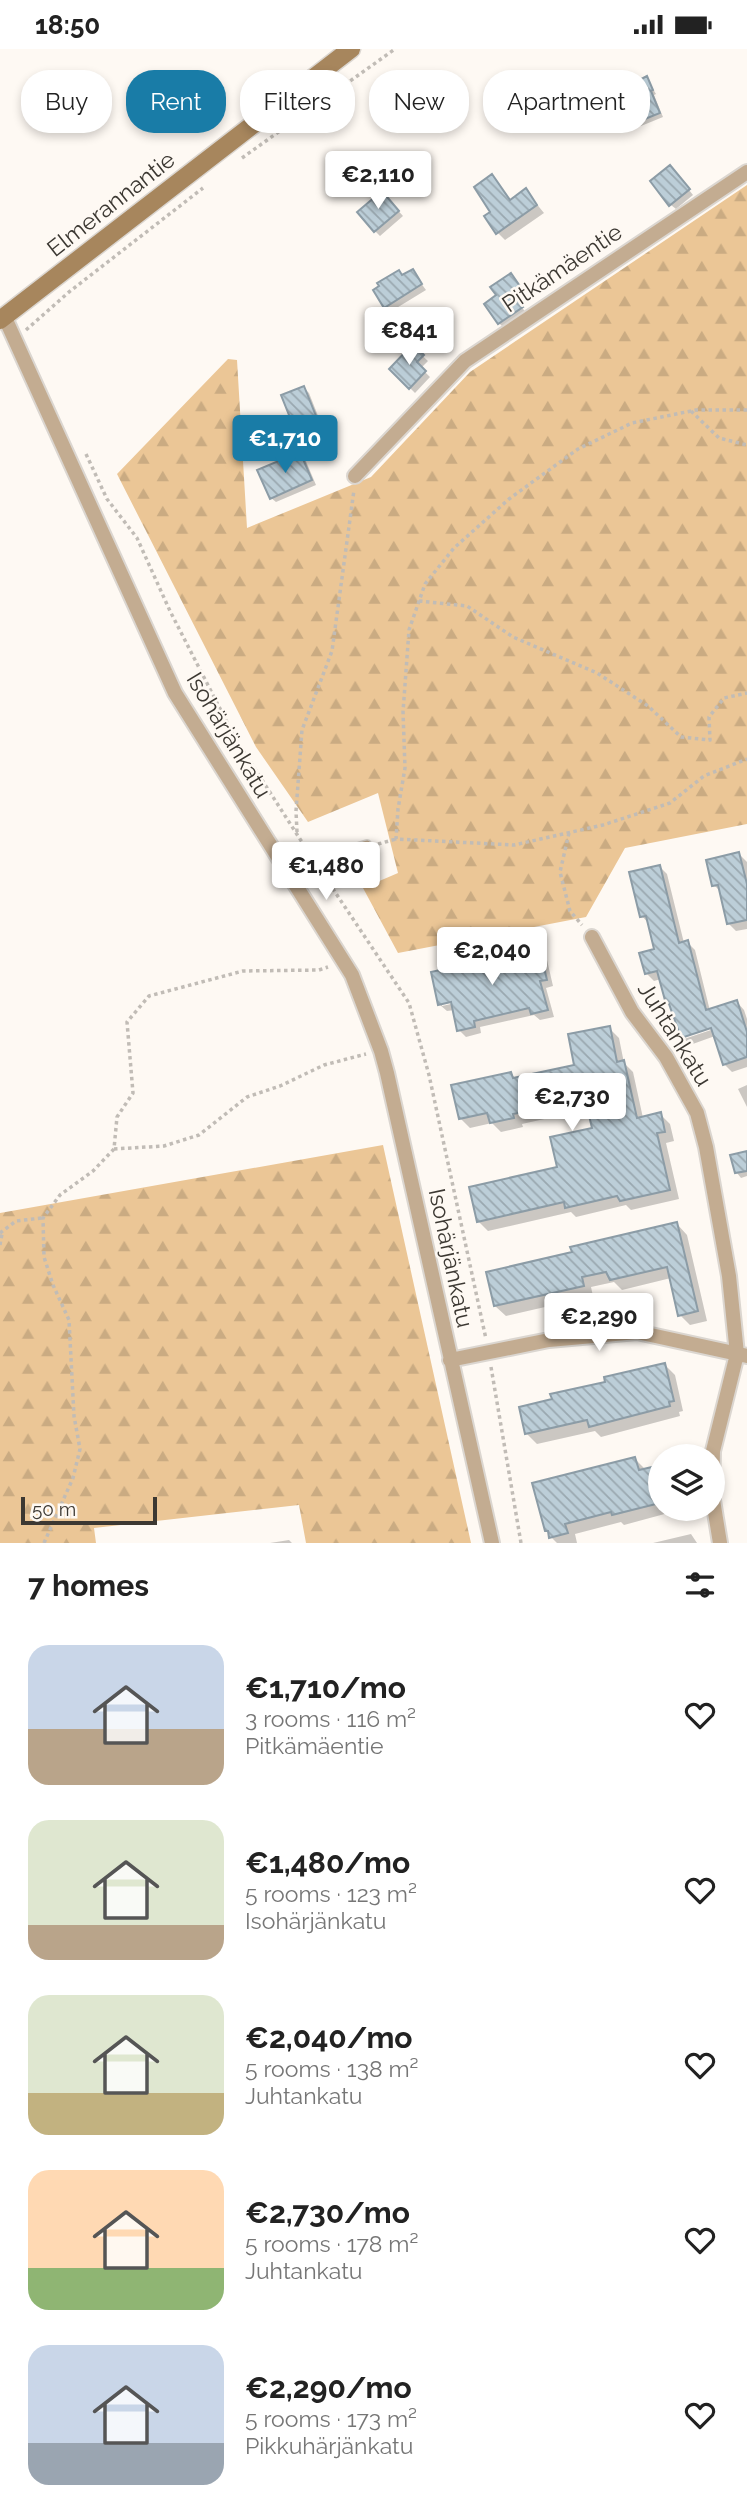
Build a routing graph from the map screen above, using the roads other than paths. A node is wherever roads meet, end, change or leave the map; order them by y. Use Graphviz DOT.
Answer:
graph roads {
  1 [pos="351,49"];
  2 [pos="747,172"];
  3 [pos="2,319"];
  4 [pos="355,475"];
  5 [pos="367,844"];
  6 [pos="292,883"];
  7 [pos="592,937"];
  8 [pos="742,1355"];
  9 [pos="450,1360"];
  10 [pos="715,1444"];
  11 [pos="717,1521"];
  12 [pos="492,1543"];
  13 [pos="720,1543"];
  1 -- 3 [label="street, Elmerannantie"];
  2 -- 4 [label="street, Pitkämäentie"];
  3 -- 6 [label="street, Isohärjänkatu"];
  5 -- 6 [label="lane"];
  6 -- 9 [label="street, Isohärjänkatu"];
  7 -- 8 [label="street, Juhtankatu"];
  8 -- 9 [label="street"];
  8 -- 10 [label="street, Juhtankatu"];
  9 -- 12 [label="street, Isohärjänkatu"];
  11 -- 13 [label="street, Juhtankatu"];
}
